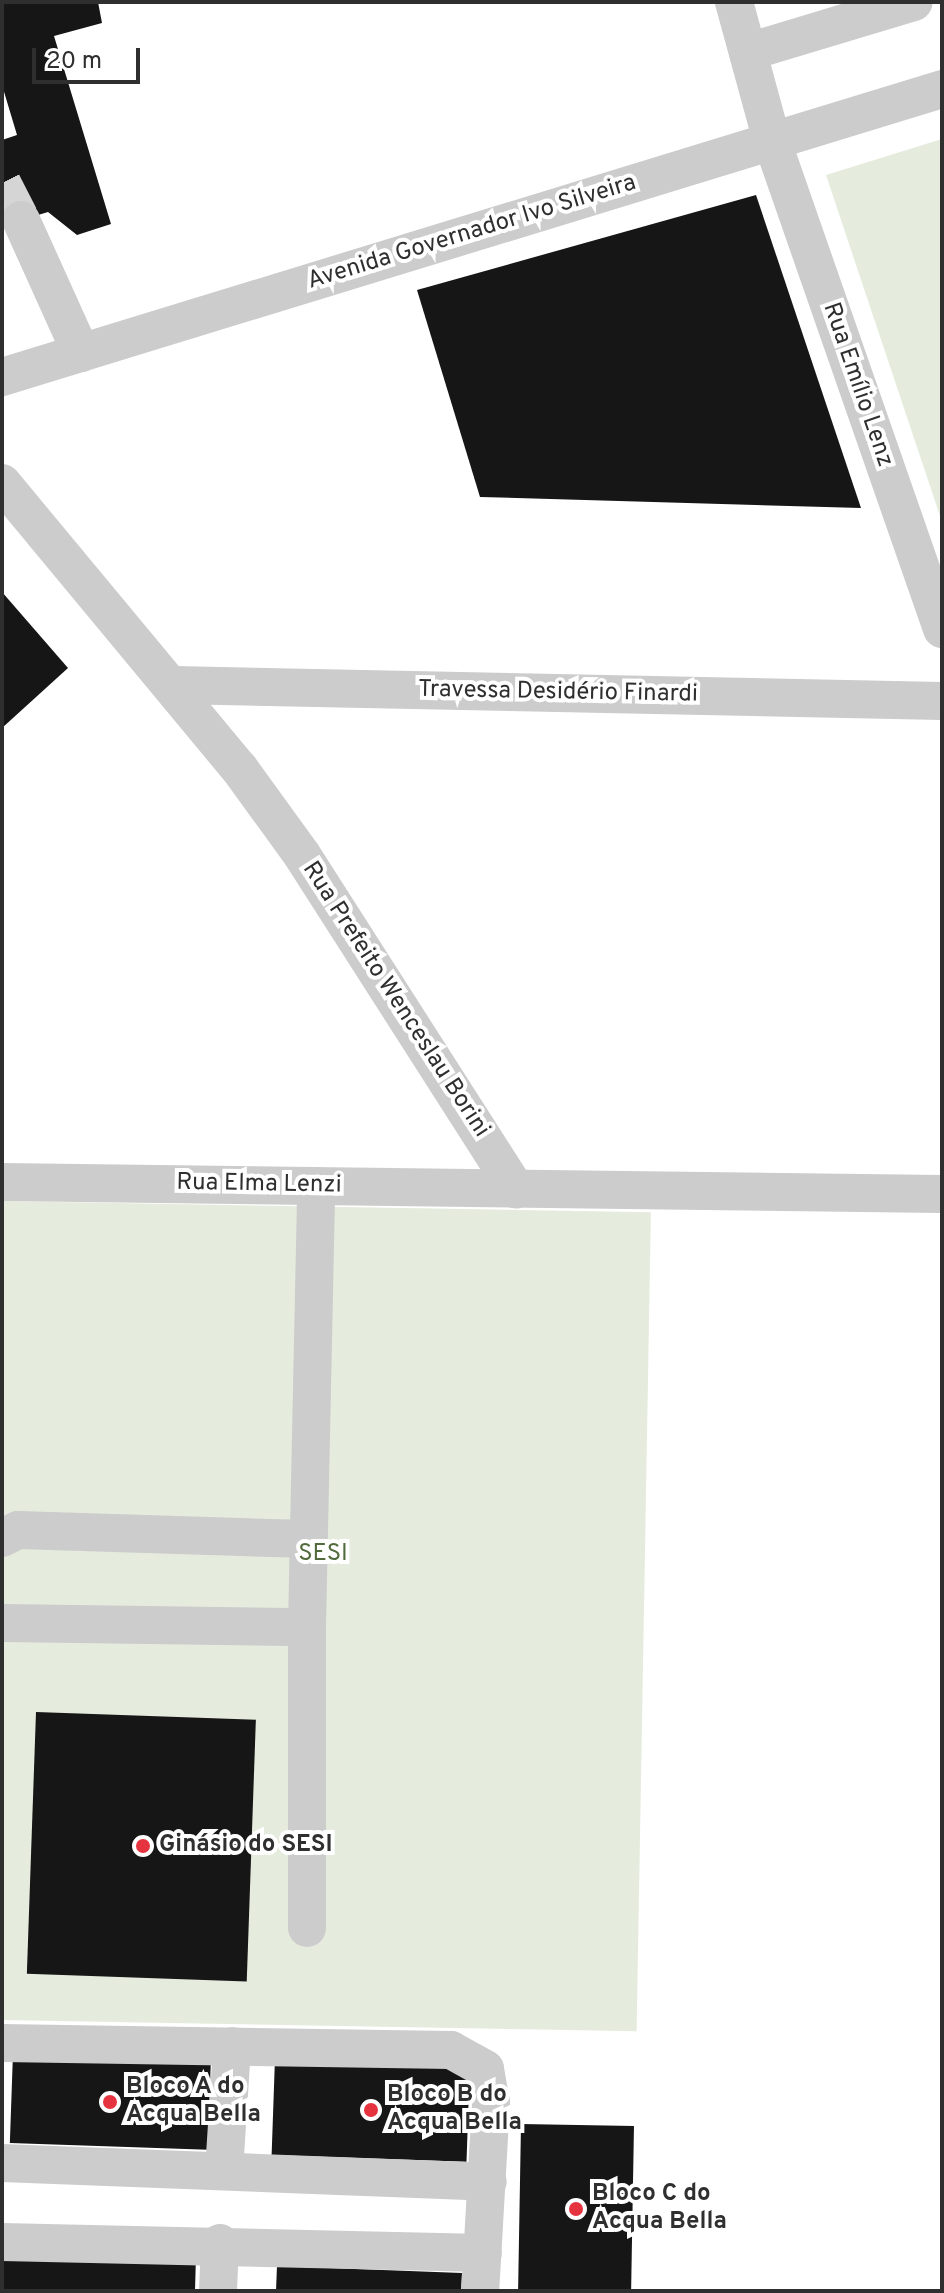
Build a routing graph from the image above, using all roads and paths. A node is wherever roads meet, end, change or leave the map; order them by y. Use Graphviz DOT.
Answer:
graph roads {
  1 [pos="734,2"];
  2 [pos="914,2"];
  3 [pos="748,52"];
  4 [pos="942,89"];
  5 [pos="772,141"];
  6 [pos="17,231"];
  7 [pos="81,353"];
  8 [pos="2,377"];
  9 [pos="4,487"];
  10 [pos="942,629"];
  11 [pos="174,685"];
  12 [pos="942,701"];
  13 [pos="2,1182"];
  14 [pos="316,1186"];
  15 [pos="516,1189"];
  16 [pos="942,1194"];
  17 [pos="2,1538"];
  18 [pos="308,1539"];
  19 [pos="2,1623"];
  20 [pos="307,1627"];
  21 [pos="307,1928"];
  22 [pos="2,2043"];
  23 [pos="232,2046"];
  24 [pos="2,2163"];
  25 [pos="224,2171"];
  26 [pos="488,2182"];
  27 [pos="2,2242"];
  28 [pos="220,2243"];
  29 [pos="483,2253"];
  30 [pos="218,2291"];
  31 [pos="480,2291"];
  1 -- 3 [label="street, Rua Emílio Lenz"];
  2 -- 3 [label="street"];
  3 -- 5 [label="street, Rua Emílio Lenz"];
  4 -- 5 [label="street, Avenida Governador Ivo Silveira"];
  5 -- 7 [label="street, Avenida Governador Ivo Silveira"];
  5 -- 10 [label="street, Rua Emílio Lenz"];
  6 -- 7 [label="street"];
  7 -- 8 [label="street, Avenida Governador Ivo Silveira"];
  9 -- 11 [label="street, Rua Prefeito Wenceslau Borini"];
  11 -- 12 [label="street, Travessa Desidério Finardi"];
  11 -- 15 [label="street, Rua Prefeito Wenceslau Borini"];
  13 -- 14 [label="street, Rua Elma Lenzi"];
  14 -- 15 [label="street, Rua Elma Lenzi"];
  14 -- 18 [label="street"];
  15 -- 16 [label="street"];
  17 -- 18 [label="street"];
  18 -- 20 [label="street"];
  19 -- 20 [label="street"];
  20 -- 21 [label="street"];
  22 -- 23 [label="street"];
  23 -- 25 [label="street"];
  23 -- 26 [label="street"];
  24 -- 25 [label="street"];
  25 -- 26 [label="street"];
  26 -- 29 [label="street"];
  27 -- 28 [label="street"];
  28 -- 29 [label="street"];
  28 -- 30 [label="street"];
  29 -- 31 [label="street"];
}
